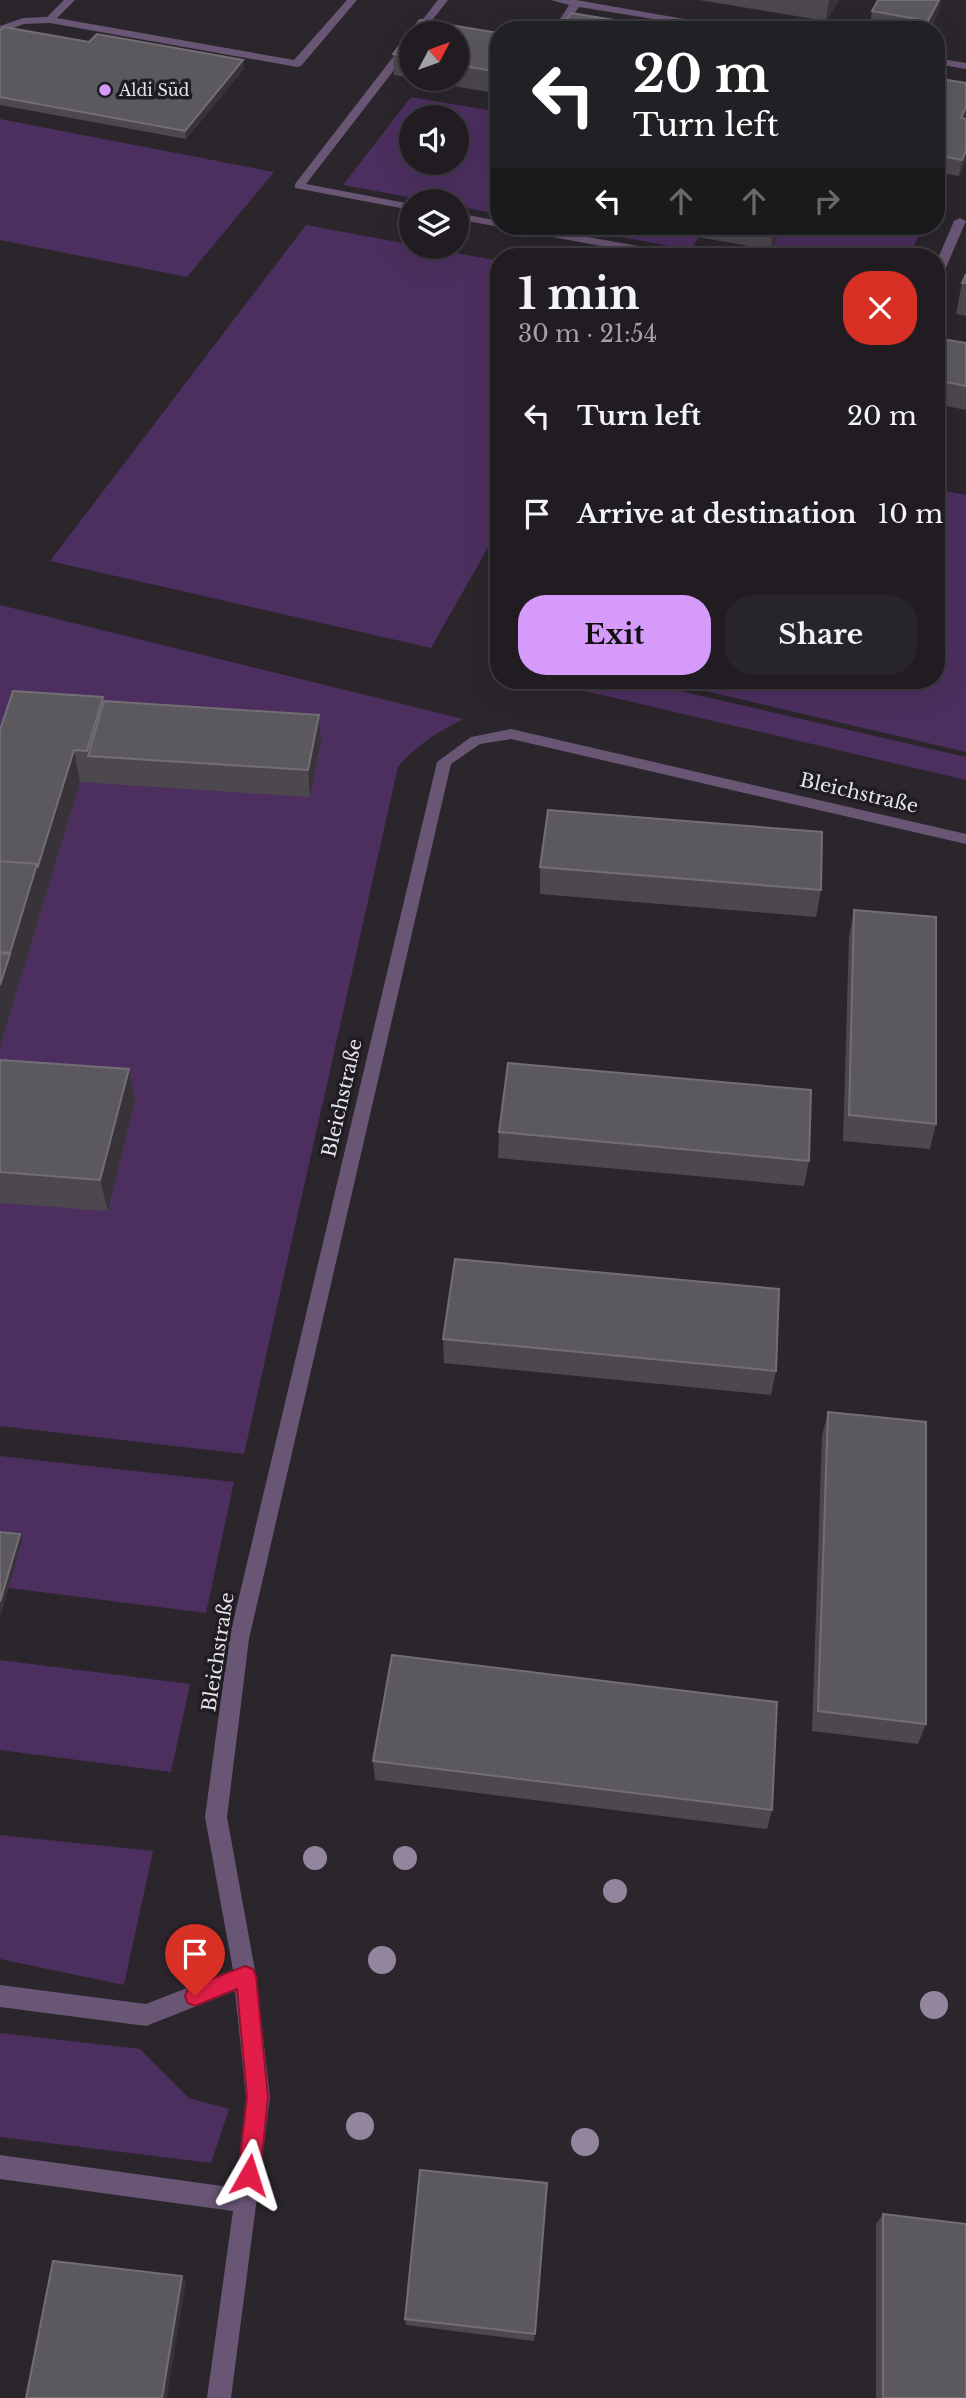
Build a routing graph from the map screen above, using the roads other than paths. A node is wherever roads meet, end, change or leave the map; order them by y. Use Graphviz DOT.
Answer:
graph roads {
  1 [pos="69,0"];
  2 [pos="352,0"];
  3 [pos="443,0"];
  4 [pos="556,0"];
  5 [pos="576,3"];
  6 [pos="50,20"];
  7 [pos="426,21"];
  8 [pos="564,21"];
  9 [pos="687,21"];
  10 [pos="0,30"];
  11 [pos="399,57"];
  12 [pos="945,62"];
  13 [pos="966,66"];
  14 [pos="399,205"];
  15 [pos="469,218"];
  16 [pos="960,221"];
  17 [pos="490,222"];
  18 [pos="558,235"];
  19 [pos="629,248"];
  20 [pos="945,256"];
  21 [pos="966,839"];
  22 [pos="245,1976"];
  23 [pos="0,1996"];
  24 [pos="0,2167"];
  25 [pos="246,2202"];
  26 [pos="219,2398"];
  1 -- 6 [label="street"];
  2 -- 6 [label="street"];
  3 -- 7 [label="street"];
  4 -- 5 [label="street"];
  5 -- 8 [label="street"];
  5 -- 9 [label="street"];
  6 -- 10 [label="street"];
  11 -- 14 [label="street"];
  12 -- 13 [label="street"];
  15 -- 17 [label="street"];
  16 -- 20 [label="street"];
  18 -- 19 [label="street"];
  21 -- 22 [label="street, Bleichstraße"];
  22 -- 23 [label="street"];
  22 -- 25 [label="street, Bleichstraße"];
  24 -- 25 [label="street"];
  25 -- 26 [label="street, Bleichstraße"];
}
